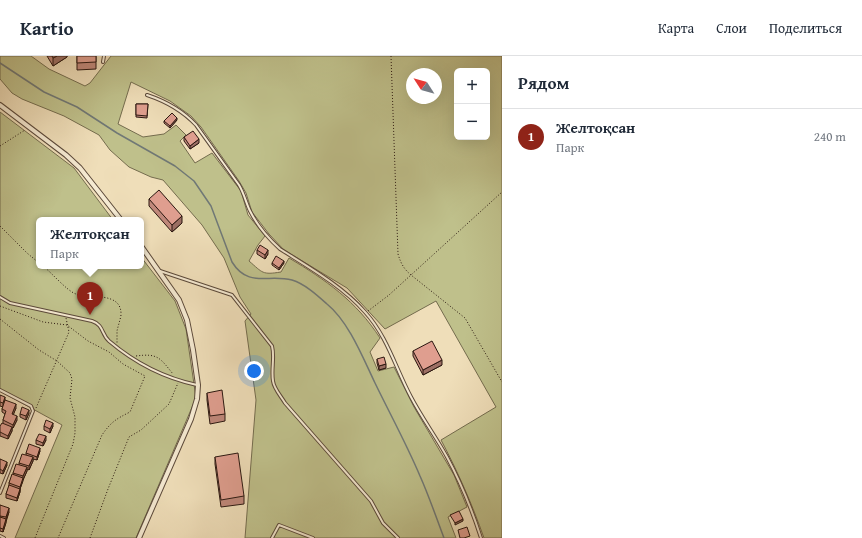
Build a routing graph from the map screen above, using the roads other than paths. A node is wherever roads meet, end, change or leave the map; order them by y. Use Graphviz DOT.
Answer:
graph roads {
  1 [pos="104,56"];
  2 [pos="103,62"];
  3 [pos="147,96"];
  4 [pos="0,105"];
  5 [pos="119,217"];
  6 [pos="144,250"];
  7 [pos="159,271"];
  8 [pos="0,297"];
  9 [pos="198,385"];
  10 [pos="0,390"];
  11 [pos="0,493"];
  12 [pos="0,536"];
  13 [pos="4,538"];
  14 [pos="139,538"];
  15 [pos="272,538"];
  16 [pos="313,538"];
  17 [pos="398,538"];
  18 [pos="481,538"];
  1 -- 2 [label="lane"];
  3 -- 18 [label="lane"];
  4 -- 5 [label="street"];
  6 -- 7 [label="street"];
  7 -- 9 [label="street"];
  7 -- 17 [label="lane"];
  8 -- 9 [label="lane"];
  9 -- 14 [label="street"];
  10 -- 11 [label="lane"];
  12 -- 13 [label="lane"];
  15 -- 16 [label="lane"];
}
